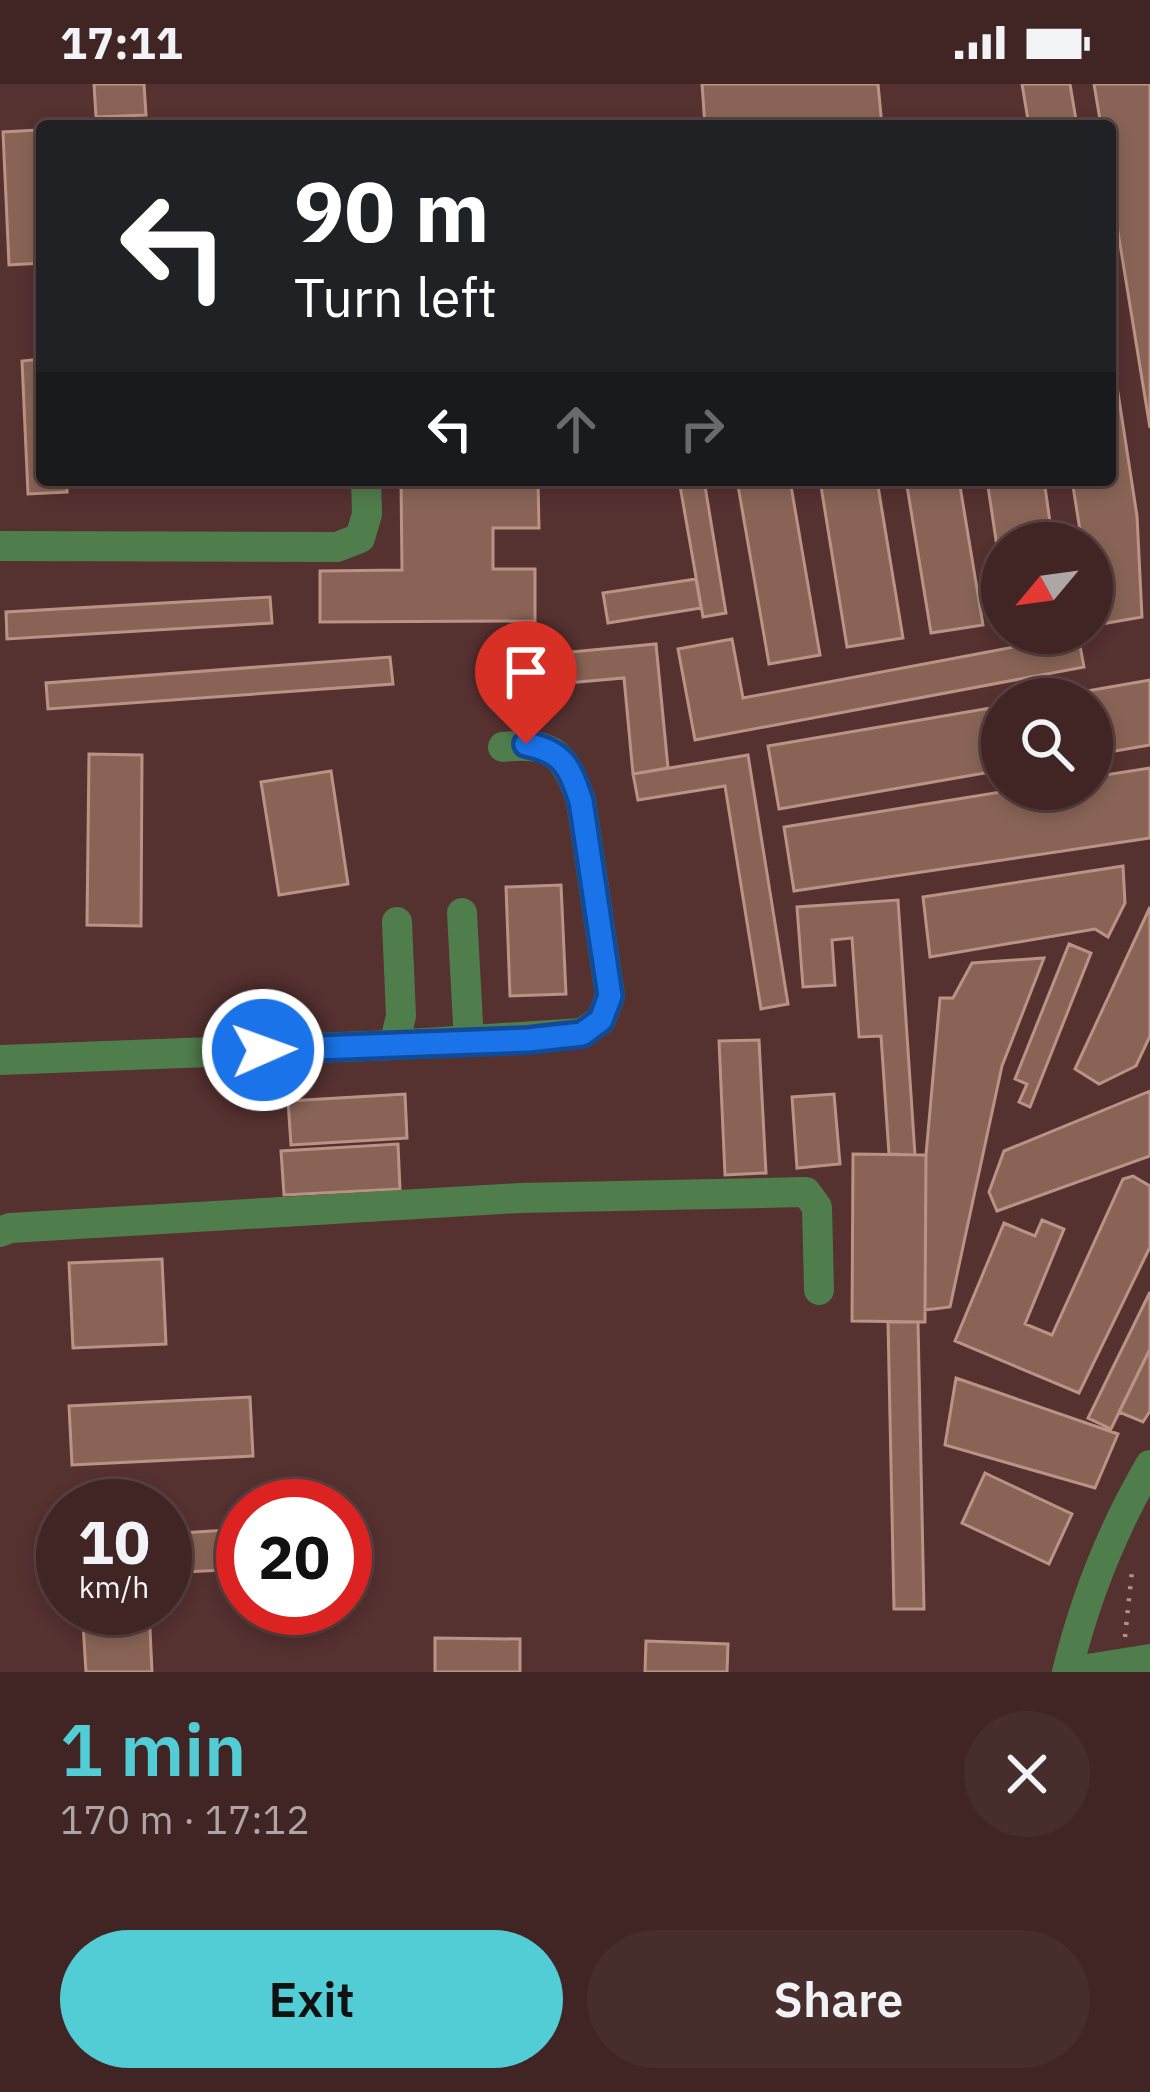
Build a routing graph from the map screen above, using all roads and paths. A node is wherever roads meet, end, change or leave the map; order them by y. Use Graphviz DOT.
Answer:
graph roads {
  1 [pos="366,486"];
  2 [pos="0,546"];
  3 [pos="503,746"];
  4 [pos="462,913"];
  5 [pos="398,922"];
  6 [pos="469,1042"];
  7 [pos="394,1046"];
  8 [pos="0,1060"];
  9 [pos="0,1232"];
  10 [pos="819,1290"];
  11 [pos="1150,1465"];
  12 [pos="1132,1570"];
  13 [pos="1133,1658"];
  14 [pos="1068,1672"];
  1 -- 2 [label="street"];
  3 -- 6 [label="street"];
  4 -- 6 [label="street"];
  5 -- 7 [label="street"];
  6 -- 7 [label="street"];
  7 -- 8 [label="street"];
  9 -- 10 [label="street"];
  11 -- 14 [label="street"];
  12 -- 13 [label="path"];
  13 -- 14 [label="street"];
}
